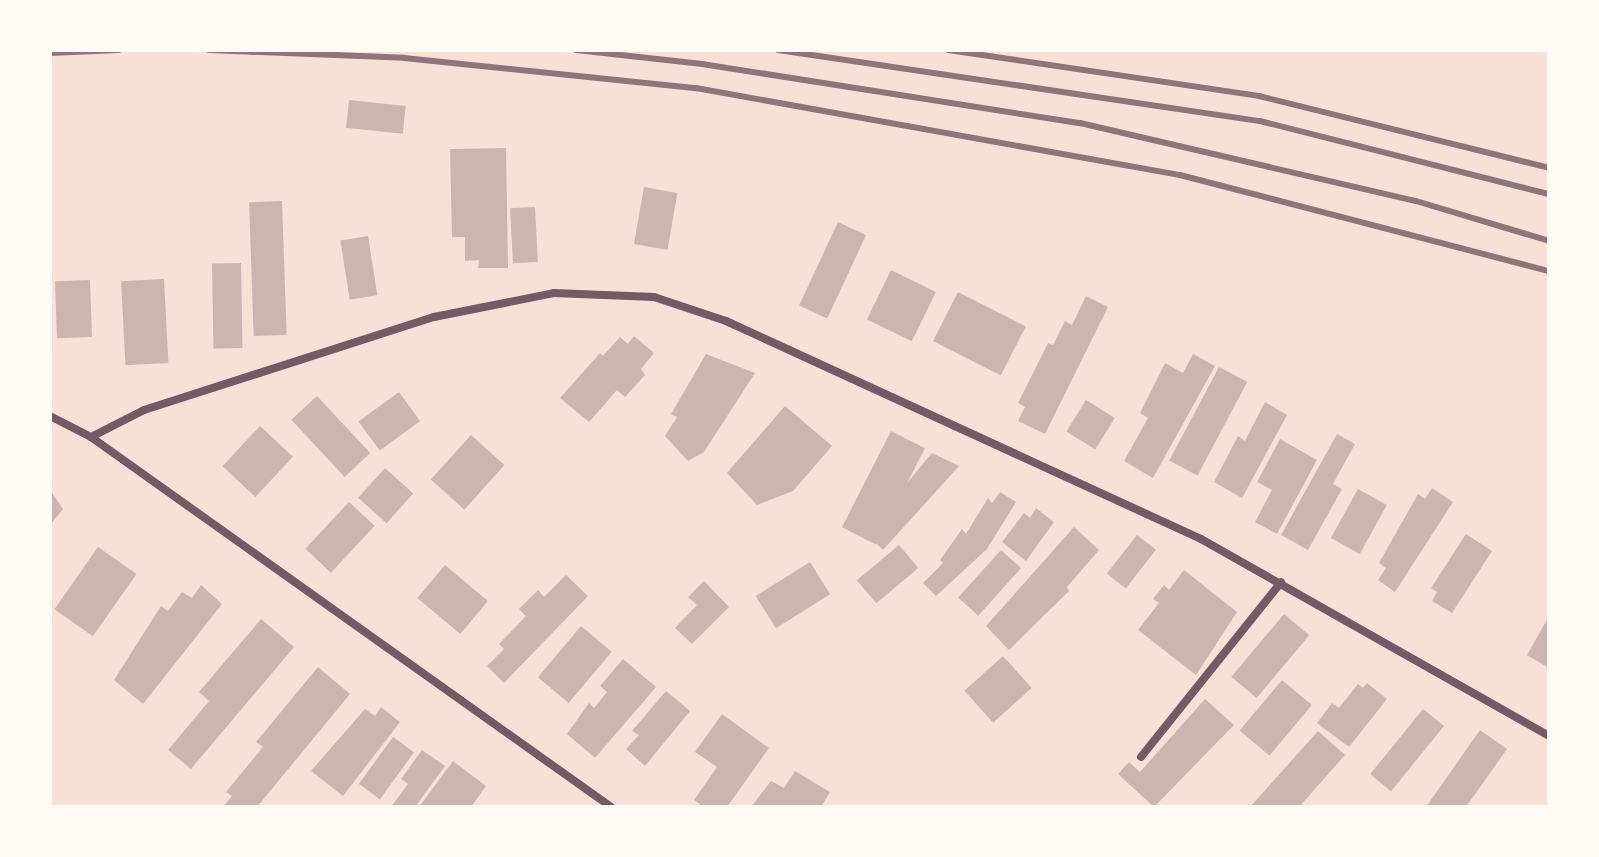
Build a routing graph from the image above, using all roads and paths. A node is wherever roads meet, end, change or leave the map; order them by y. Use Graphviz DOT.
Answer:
graph roads {
  1 [pos="50,416"];
  2 [pos="91,437"];
  3 [pos="1281,582"];
  4 [pos="1549,736"];
  5 [pos="1141,757"];
  6 [pos="611,807"];
  1 -- 2 [label="street"];
  2 -- 3 [label="street"];
  2 -- 6 [label="street"];
  3 -- 4 [label="street"];
  3 -- 5 [label="street"];
}
